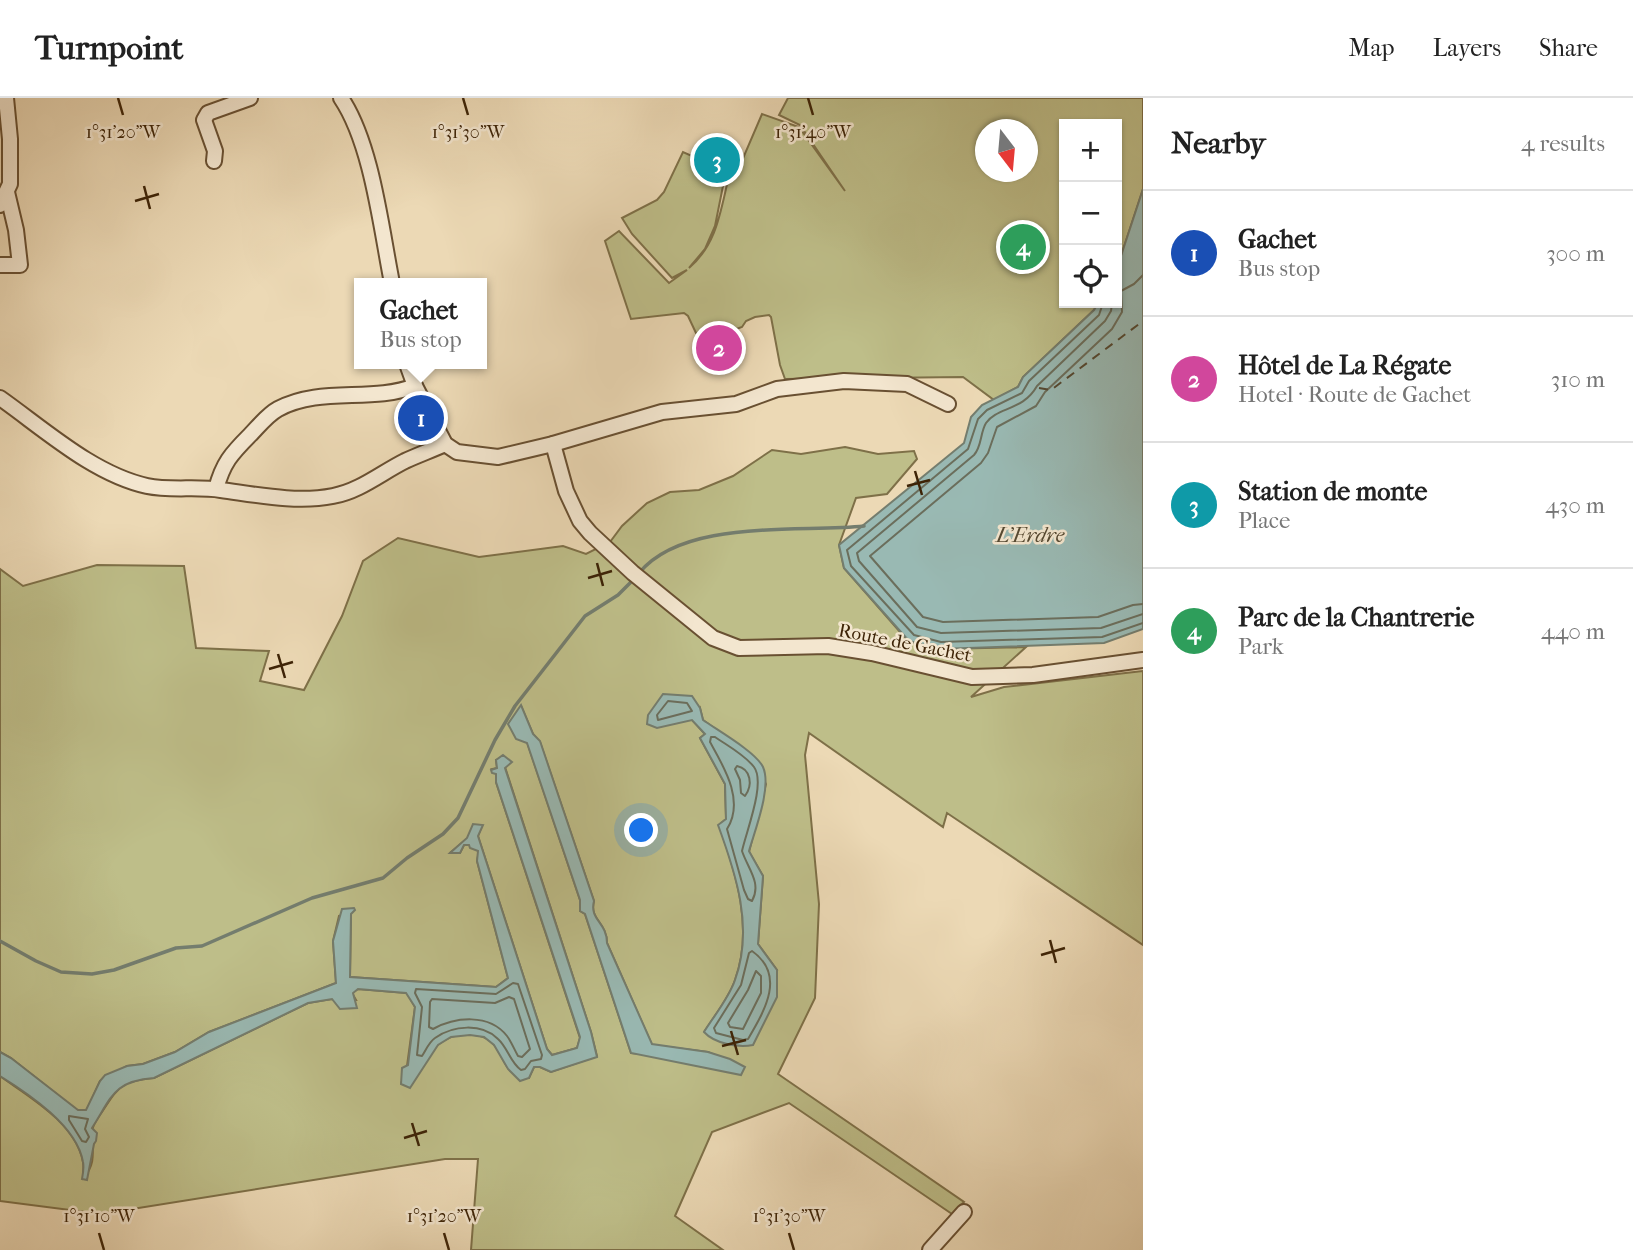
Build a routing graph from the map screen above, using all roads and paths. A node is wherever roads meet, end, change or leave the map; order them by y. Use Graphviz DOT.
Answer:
graph roads {
  1 [pos="6,98"];
  2 [pos="250,98"];
  3 [pos="341,98"];
  4 [pos="214,161"];
  5 [pos="4,198"];
  6 [pos="0,265"];
  7 [pos="391,278"];
  8 [pos="409,369"];
  9 [pos="415,386"];
  10 [pos="0,398"];
  11 [pos="948,404"];
  12 [pos="445,444"];
  13 [pos="553,444"];
  14 [pos="216,489"];
  15 [pos="1143,660"];
  16 [pos="964,1212"];
  17 [pos="930,1250"];
  1 -- 5 [label="street"];
  2 -- 4 [label="street"];
  3 -- 7 [label="street"];
  5 -- 6 [label="street"];
  8 -- 9 [label="street"];
  9 -- 12 [label="street"];
  9 -- 14 [label="street"];
  10 -- 14 [label="street"];
  11 -- 13 [label="street"];
  12 -- 13 [label="street"];
  12 -- 14 [label="street"];
  13 -- 15 [label="street, Route de Gachet"];
  16 -- 17 [label="street"];
}
